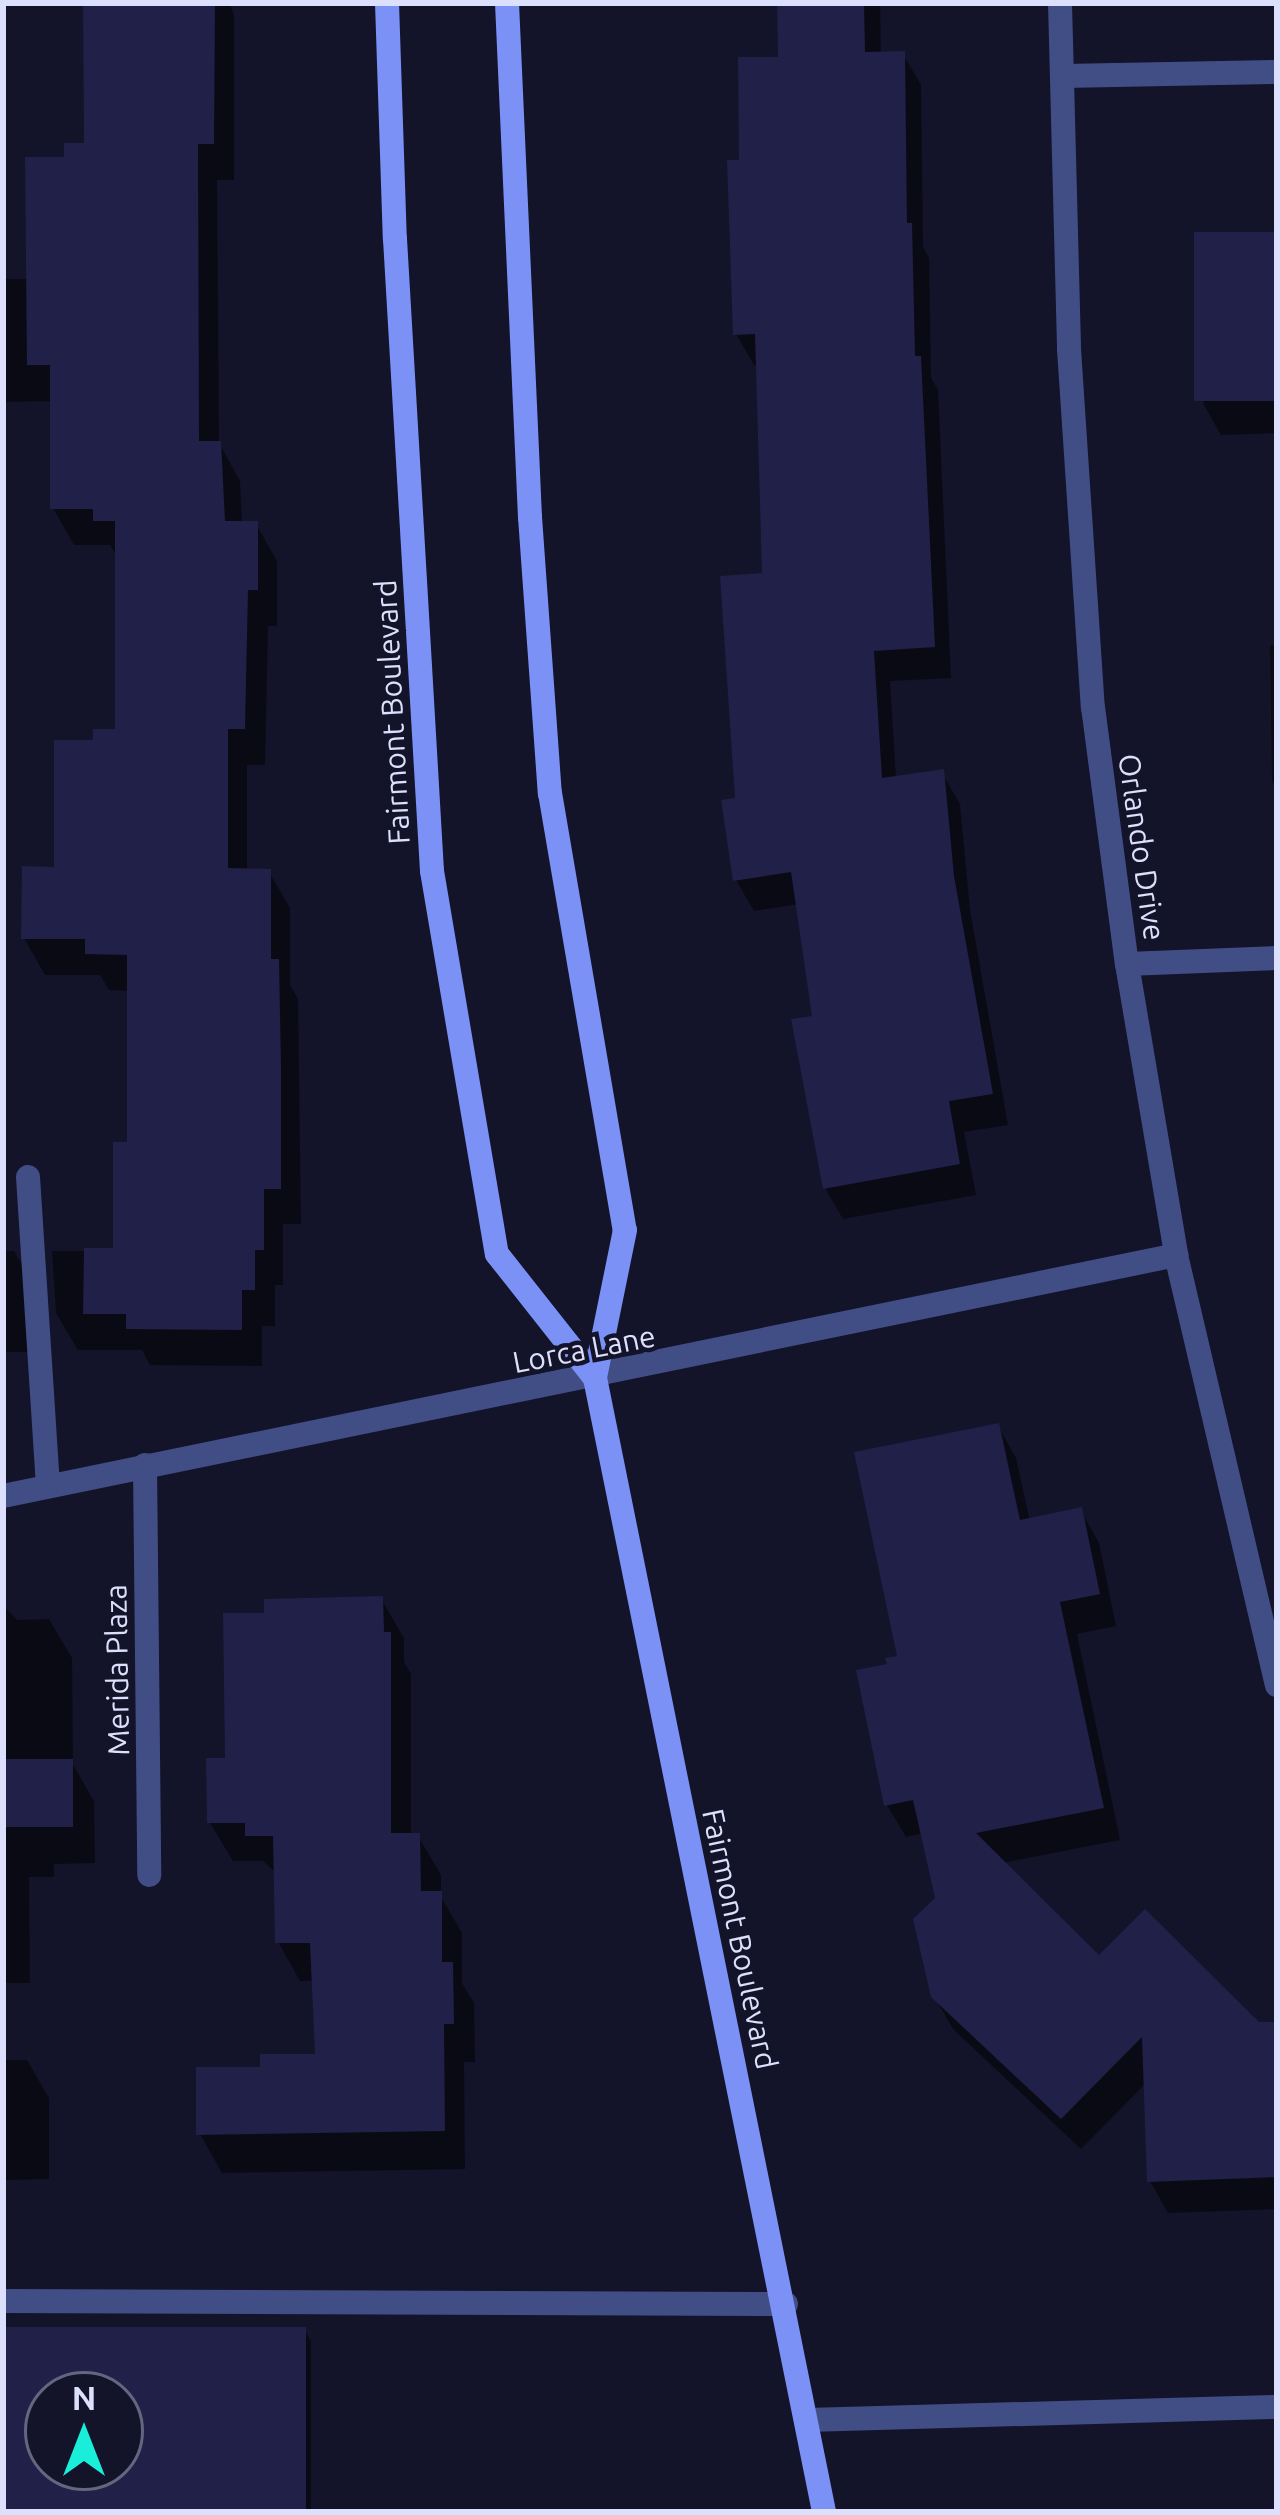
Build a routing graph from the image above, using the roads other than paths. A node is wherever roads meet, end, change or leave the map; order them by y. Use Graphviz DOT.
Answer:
graph roads {
  1 [pos="387,3"];
  2 [pos="507,3"];
  3 [pos="1060,3"];
  4 [pos="1277,72"];
  5 [pos="1063,76"];
  6 [pos="1277,958"];
  7 [pos="1127,964"];
  8 [pos="28,1177"];
  9 [pos="1176,1255"];
  10 [pos="595,1378"];
  11 [pos="145,1465"];
  12 [pos="48,1486"];
  13 [pos="3,1496"];
  14 [pos="1277,1685"];
  15 [pos="148,1875"];
  16 [pos="3,2301"];
  17 [pos="785,2304"];
  18 [pos="1277,2407"];
  19 [pos="807,2420"];
  20 [pos="824,2512"];
  1 -- 10 [label="main road, Fairmont Boulevard"];
  2 -- 10 [label="main road, Fairmont Boulevard"];
  3 -- 5 [label="street, Orlando Drive"];
  4 -- 5 [label="street"];
  5 -- 7 [label="street, Orlando Drive"];
  6 -- 7 [label="street"];
  7 -- 9 [label="street, Orlando Drive"];
  8 -- 12 [label="street"];
  9 -- 10 [label="street, Lorca Lane"];
  9 -- 14 [label="street, Orlando Drive"];
  10 -- 11 [label="street, Lorca Lane"];
  10 -- 17 [label="main road, Fairmont Boulevard"];
  11 -- 12 [label="street, Lorca Lane"];
  11 -- 15 [label="street, Merida Plaza"];
  12 -- 13 [label="street, Lorca Lane"];
  16 -- 17 [label="street"];
  17 -- 19 [label="main road, Fairmont Boulevard"];
  18 -- 19 [label="street"];
  19 -- 20 [label="main road, Fairmont Boulevard"];
}
